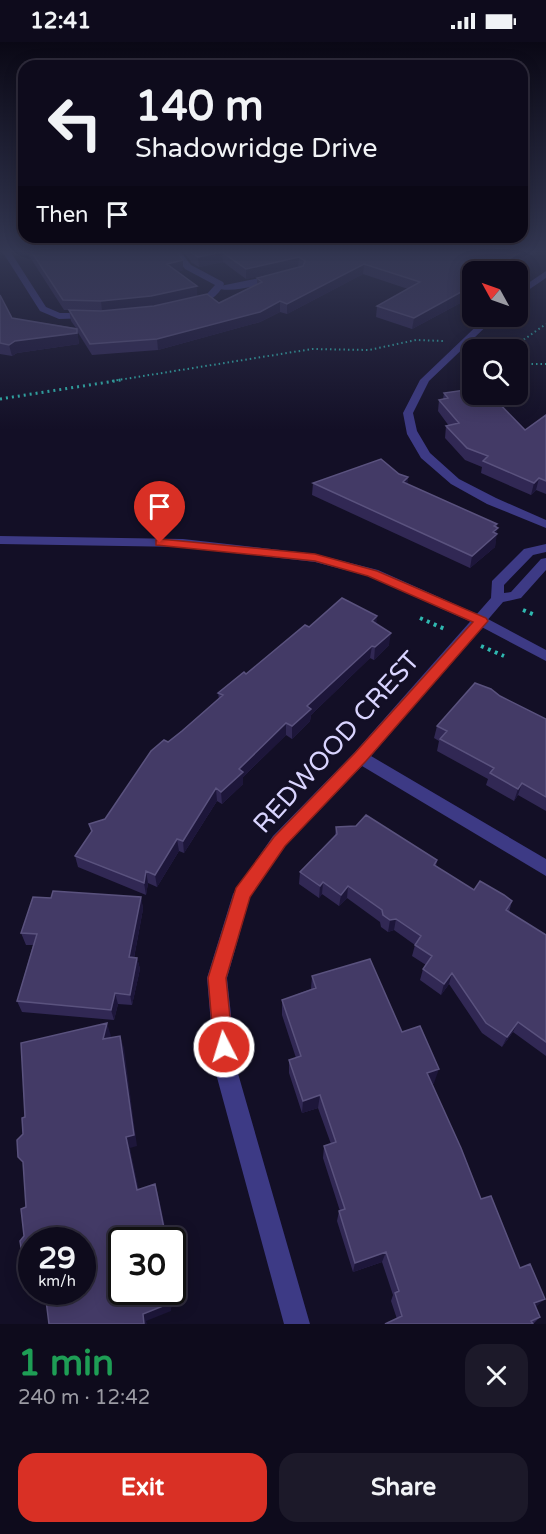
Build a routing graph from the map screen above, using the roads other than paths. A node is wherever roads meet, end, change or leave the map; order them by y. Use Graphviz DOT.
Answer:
graph roads {
  1 [pos="46,311"];
  2 [pos="103,315"];
  3 [pos="482,327"];
  4 [pos="546,524"];
  5 [pos="0,540"];
  6 [pos="546,549"];
  7 [pos="546,562"];
  8 [pos="498,599"];
  9 [pos="481,621"];
  10 [pos="546,656"];
  11 [pos="360,757"];
  12 [pos="546,868"];
  13 [pos="297,1324"];
  1 -- 2 [label="street"];
  3 -- 4 [label="street"];
  5 -- 9 [label="street"];
  6 -- 8 [label="street"];
  7 -- 8 [label="street"];
  8 -- 9 [label="street, REDWOOD CREST"];
  9 -- 10 [label="street"];
  9 -- 11 [label="street, REDWOOD CREST"];
  11 -- 12 [label="street"];
  11 -- 13 [label="street, REDWOOD CREST"];
}
